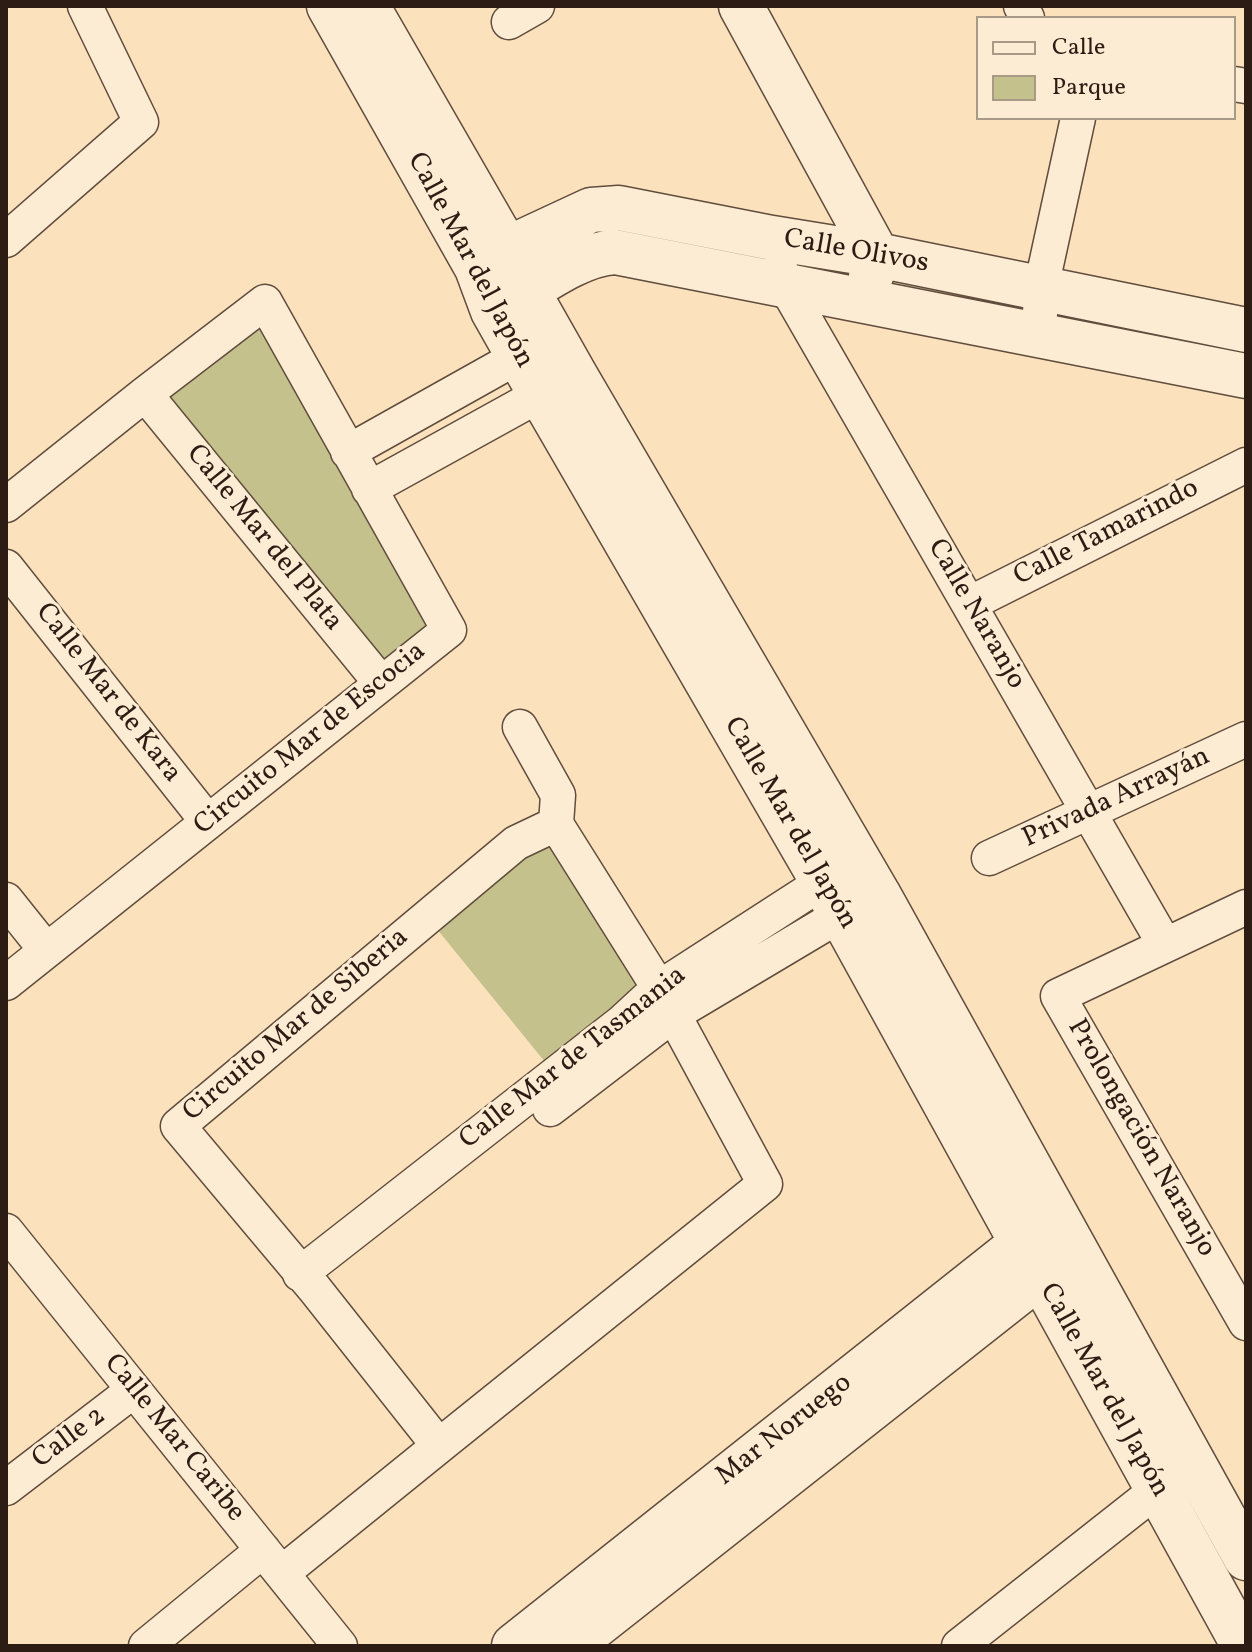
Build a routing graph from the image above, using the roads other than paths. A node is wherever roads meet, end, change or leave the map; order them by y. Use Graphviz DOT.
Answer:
graph roads {
  1 [pos="85,6"];
  2 [pos="329,6"];
  3 [pos="367,6"];
  4 [pos="741,6"];
  5 [pos="1078,120"];
  6 [pos="772,238"];
  7 [pos="6,240"];
  8 [pos="877,255"];
  9 [pos="492,258"];
  10 [pos="785,285"];
  11 [pos="1041,288"];
  12 [pos="510,301"];
  13 [pos="863,301"];
  14 [pos="1246,330"];
  15 [pos="1040,335"];
  16 [pos="536,347"];
  17 [pos="1246,376"];
  18 [pos="557,385"];
  19 [pos="145,394"];
  20 [pos="348,452"];
  21 [pos="1246,465"];
  22 [pos="369,489"];
  23 [pos="6,505"];
  24 [pos="6,567"];
  25 [pos="969,604"];
  26 [pos="381,683"];
  27 [pos="520,727"];
  28 [pos="1246,739"];
  29 [pos="1089,813"];
  30 [pos="208,822"];
  31 [pos="556,824"];
  32 [pos="989,858"];
  33 [pos="850,888"];
  34 [pos="6,900"];
  35 [pos="1246,907"];
  36 [pos="1165,945"];
  37 [pos="46,950"];
  38 [pos="6,983"];
  39 [pos="666,1001"];
  40 [pos="1065,1232"];
  41 [pos="7,1234"];
  42 [pos="1031,1260"];
  43 [pos="307,1281"];
  44 [pos="1246,1323"];
  45 [pos="134,1390"];
  46 [pos="439,1446"];
  47 [pos="1192,1463"];
  48 [pos="6,1488"];
  49 [pos="1157,1490"];
  50 [pos="1246,1558"];
  51 [pos="272,1562"];
  52 [pos="994,1635"];
  53 [pos="146,1646"];
  54 [pos="340,1646"];
  55 [pos="514,1646"];
  56 [pos="570,1646"];
  57 [pos="959,1646"];
  58 [pos="1244,1646"];
  1 -- 7 [label="street"];
  2 -- 9 [label="street, Calle Mar del Japón"];
  3 -- 9 [label="street, Calle Mar del Japón"];
  4 -- 8 [label="street"];
  5 -- 11 [label="street"];
  6 -- 8 [label="street, Calle Olivos"];
  6 -- 9 [label="street, Calle Olivos"];
  6 -- 10 [label="street, Calle Naranjo"];
  8 -- 11 [label="street, Calle Olivos"];
  8 -- 13 [label="street"];
  9 -- 12 [label="street, Calle Mar del Japón"];
  10 -- 12 [label="street, Calle Olivos"];
  10 -- 13 [label="street, Calle Olivos"];
  10 -- 25 [label="street, Calle Naranjo"];
  11 -- 14 [label="street, Calle Olivos"];
  11 -- 15 [label="street"];
  12 -- 16 [label="street, Calle Mar del Japón"];
  13 -- 15 [label="street, Calle Olivos"];
  15 -- 17 [label="street, Calle Olivos"];
  16 -- 18 [label="street, Calle Mar del Japón"];
  16 -- 20 [label="street"];
  18 -- 22 [label="street"];
  18 -- 33 [label="street, Calle Mar del Japón"];
  19 -- 20 [label="street, Circuito Mar de Escocia"];
  19 -- 23 [label="street, Circuito Mar de Escocia"];
  19 -- 26 [label="street, Calle Mar del Plata"];
  20 -- 22 [label="street, Circuito Mar de Escocia"];
  21 -- 25 [label="street, Calle Tamarindo"];
  22 -- 26 [label="street, Circuito Mar de Escocia"];
  24 -- 30 [label="street, Calle Mar de Kara"];
  25 -- 29 [label="street, Calle Naranjo"];
  26 -- 30 [label="street, Circuito Mar de Escocia"];
  27 -- 31 [label="street"];
  28 -- 29 [label="street, Privada Arrayán"];
  29 -- 32 [label="street, Privada Arrayán"];
  29 -- 36 [label="street, Calle Naranjo"];
  30 -- 37 [label="street, Circuito Mar de Escocia"];
  31 -- 39 [label="street"];
  31 -- 43 [label="street, Circuito Mar de Siberia"];
  33 -- 39 [label="street, Calle Mar de Tasmania"];
  33 -- 40 [label="street, Calle Mar del Japón"];
  33 -- 42 [label="street, Calle Mar del Japón"];
  34 -- 37 [label="street"];
  35 -- 36 [label="street"];
  36 -- 44 [label="street, Prolongación Naranjo"];
  37 -- 38 [label="street, Circuito Mar de Escocia"];
  39 -- 43 [label="street, Calle Mar de Tasmania"];
  39 -- 46 [label="street"];
  40 -- 42 [label="street, Mar Noruego"];
  40 -- 47 [label="street, Calle Mar del Japón"];
  41 -- 45 [label="street, Calle Mar Caribe"];
  42 -- 49 [label="street, Calle Mar del Japón"];
  42 -- 55 [label="street, Mar Noruego"];
  42 -- 56 [label="street, Mar Noruego"];
  43 -- 46 [label="street, Circuito Mar de Siberia"];
  45 -- 48 [label="street, Calle 2"];
  45 -- 51 [label="street, Calle Mar Caribe"];
  46 -- 51 [label="street"];
  47 -- 49 [label="street"];
  47 -- 50 [label="street, Calle Mar del Japón"];
  49 -- 52 [label="street"];
  49 -- 58 [label="street, Calle Mar del Japón"];
  51 -- 53 [label="street"];
  51 -- 54 [label="street, Calle Mar Caribe"];
  52 -- 57 [label="street"];
}
